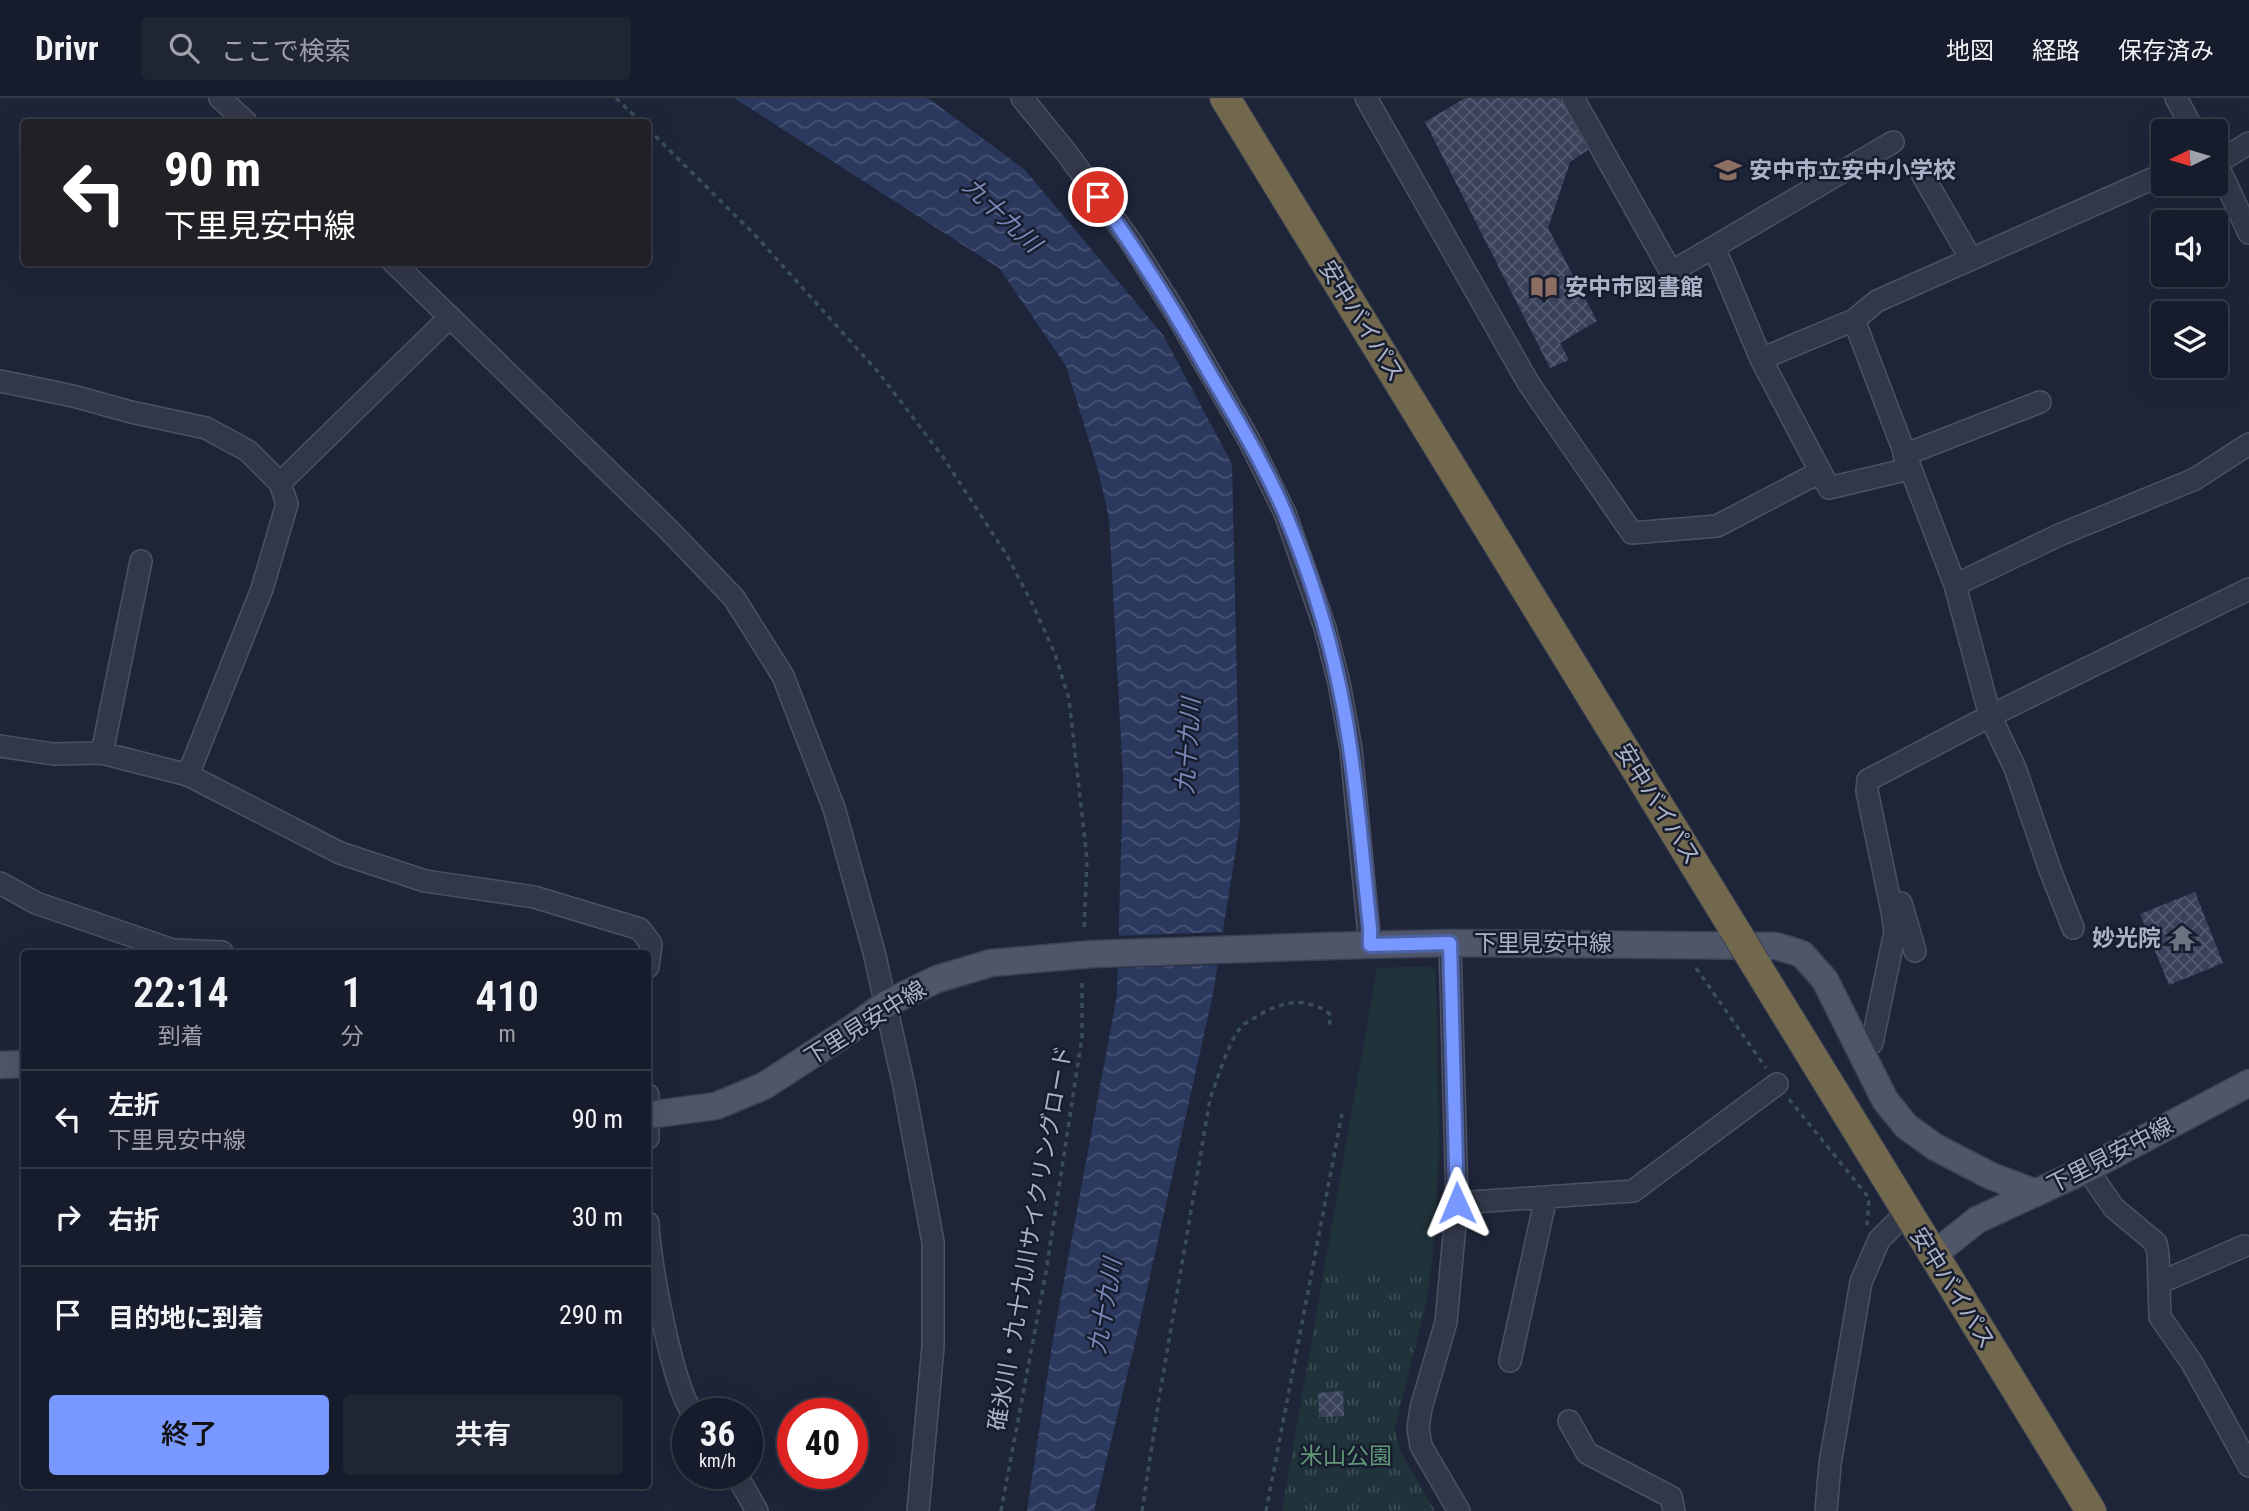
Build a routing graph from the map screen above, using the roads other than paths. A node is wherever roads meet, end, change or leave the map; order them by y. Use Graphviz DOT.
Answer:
graph roads {
  1 [pos="220,98"];
  2 [pos="1022,98"];
  3 [pos="1225,98"];
  4 [pos="1366,98"];
  5 [pos="1573,98"];
  6 [pos="2176,98"];
  7 [pos="243,119"];
  8 [pos="2187,119"];
  9 [pos="1893,142"];
  10 [pos="2249,143"];
  11 [pos="2228,156"];
  12 [pos="1922,174"];
  13 [pos="2151,179"];
  14 [pos="2228,188"];
  15 [pos="2249,233"];
  16 [pos="1714,247"];
  17 [pos="1970,259"];
  18 [pos="397,266"];
  19 [pos="450,317"];
  20 [pos="1854,320"];
  21 [pos="1761,359"];
  22 [pos="0,381"];
  23 [pos="2040,402"];
  24 [pos="2249,444"];
  25 [pos="1907,462"];
  26 [pos="1820,472"];
  27 [pos="280,483"];
  28 [pos="142,561"];
  29 [pos="1955,584"];
  30 [pos="2249,589"];
  31 [pos="1990,716"];
  32 [pos="0,746"];
  33 [pos="102,753"];
  34 [pos="188,775"];
  35 [pos="0,883"];
  36 [pos="1888,894"];
  37 [pos="2073,928"];
  38 [pos="1450,943"];
  39 [pos="1366,945"];
  40 [pos="173,950"];
  41 [pos="650,950"];
  42 [pos="1915,951"];
  43 [pos="886,1004"];
  44 [pos="1860,1053"];
  45 [pos="21,1064"];
  46 [pos="0,1065"];
  47 [pos="2249,1083"];
  48 [pos="1777,1084"];
  49 [pos="651,1116"];
  50 [pos="1975,1168"];
  51 [pos="2087,1169"];
  52 [pos="2036,1193"];
  53 [pos="1546,1197"];
  54 [pos="1457,1203"];
  55 [pos="1907,1212"];
  56 [pos="1977,1220"];
  57 [pos="2244,1246"];
  58 [pos="1933,1255"];
  59 [pos="651,1259"];
  60 [pos="2159,1283"];
  61 [pos="1510,1361"];
  62 [pos="687,1398"];
  63 [pos="1569,1421"];
  64 [pos="2249,1466"];
  65 [pos="745,1489"];
  66 [pos="757,1511"];
  67 [pos="918,1511"];
  68 [pos="1459,1511"];
  69 [pos="1674,1511"];
  70 [pos="1826,1511"];
  71 [pos="2091,1511"];
  1 -- 7 [label="street"];
  2 -- 39 [label="street"];
  3 -- 55 [label="highway, 安中バイパス, bridge"];
  4 -- 26 [label="street"];
  5 -- 16 [label="street"];
  6 -- 8 [label="street"];
  9 -- 16 [label="street"];
  10 -- 11 [label="street"];
  12 -- 17 [label="street"];
  13 -- 17 [label="street"];
  14 -- 15 [label="street"];
  16 -- 21 [label="street"];
  17 -- 20 [label="street"];
  18 -- 19 [label="street"];
  19 -- 27 [label="street"];
  19 -- 43 [label="street"];
  20 -- 21 [label="street"];
  20 -- 25 [label="street"];
  21 -- 26 [label="street"];
  22 -- 27 [label="street"];
  23 -- 25 [label="street"];
  24 -- 29 [label="street"];
  25 -- 26 [label="street"];
  25 -- 29 [label="street"];
  27 -- 34 [label="street"];
  28 -- 33 [label="street"];
  29 -- 31 [label="street"];
  30 -- 31 [label="street"];
  31 -- 36 [label="street"];
  31 -- 37 [label="street"];
  32 -- 33 [label="street"];
  33 -- 34 [label="street"];
  34 -- 41 [label="street"];
  35 -- 40 [label="street"];
  36 -- 42 [label="street"];
  36 -- 44 [label="street"];
  38 -- 39 [label="main road, 下里見安中線"];
  38 -- 44 [label="main road, 下里見安中線"];
  38 -- 54 [label="street"];
  39 -- 43 [label="main road, 下里見安中線"];
  43 -- 49 [label="main road, 下里見安中線"];
  43 -- 67 [label="street"];
  44 -- 50 [label="main road, 下里見安中線"];
  45 -- 46 [label="main road"];
  47 -- 51 [label="main road, 下里見安中線"];
  48 -- 53 [label="street"];
  50 -- 52 [label="main road, 下里見安中線"];
  50 -- 56 [label="main road"];
  51 -- 52 [label="main road, 下里見安中線"];
  51 -- 60 [label="street"];
  52 -- 56 [label="main road"];
  53 -- 54 [label="street"];
  53 -- 61 [label="street"];
  54 -- 68 [label="street"];
  55 -- 58 [label="highway, 安中バイパス"];
  55 -- 70 [label="street"];
  56 -- 58 [label="main road"];
  57 -- 60 [label="street"];
  58 -- 71 [label="highway, 安中バイパス"];
  59 -- 62 [label="street"];
  60 -- 64 [label="street"];
  63 -- 69 [label="street"];
  65 -- 66 [label="street"];
}
